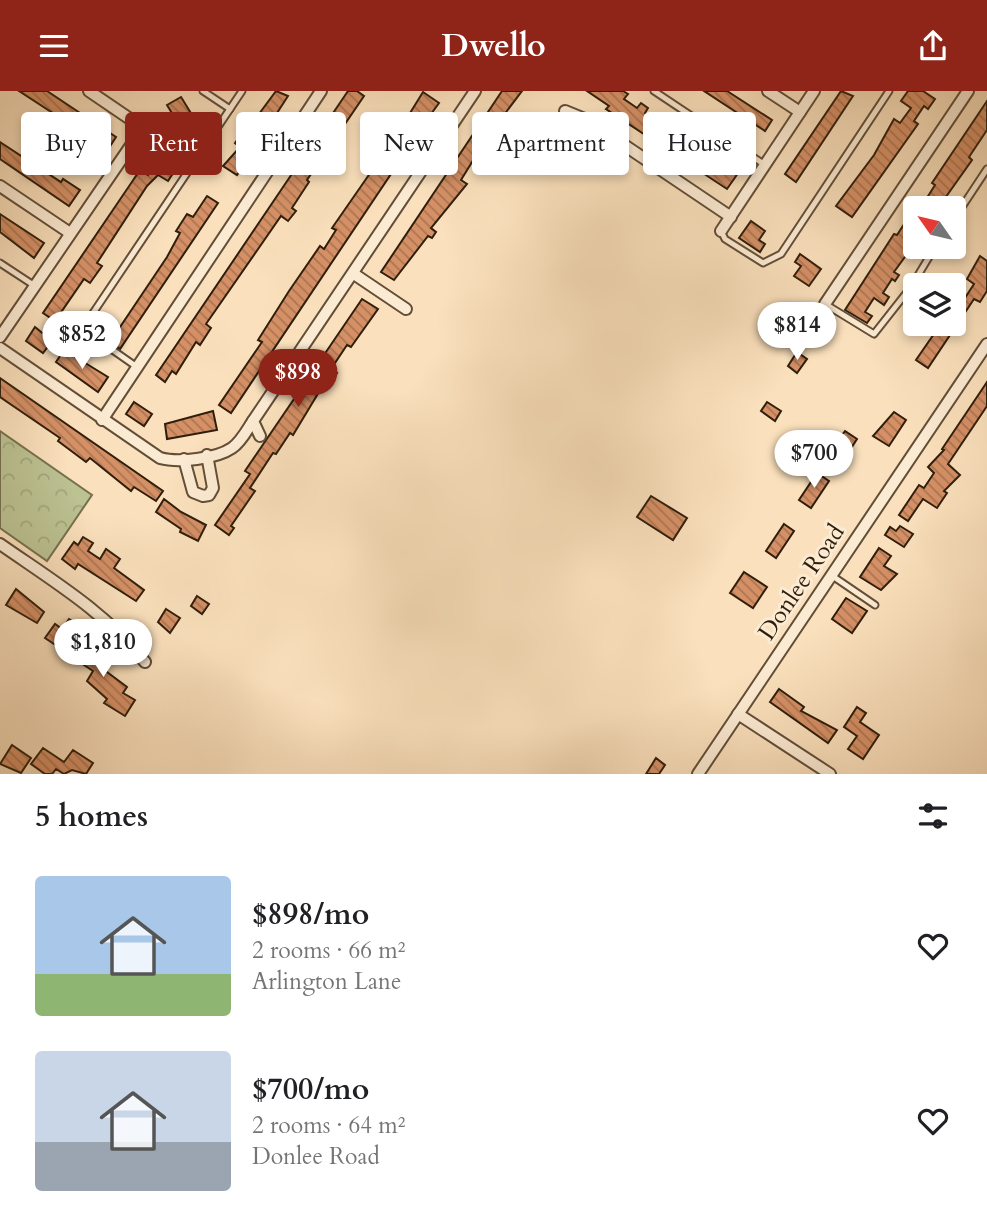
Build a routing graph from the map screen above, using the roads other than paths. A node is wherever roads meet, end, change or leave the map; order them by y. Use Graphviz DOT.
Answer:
graph roads {
  1 [pos="89,91"];
  2 [pos="203,91"];
  3 [pos="242,91"];
  4 [pos="321,91"];
  5 [pos="475,91"];
  6 [pos="654,91"];
  7 [pos="768,91"];
  8 [pos="814,91"];
  9 [pos="889,91"];
  10 [pos="968,91"];
  11 [pos="230,109"];
  12 [pos="565,111"];
  13 [pos="800,112"];
  14 [pos="765,165"];
  15 [pos="987,169"];
  16 [pos="0,186"];
  17 [pos="966,201"];
  18 [pos="731,217"];
  19 [pos="721,231"];
  20 [pos="70,233"];
  21 [pos="927,259"];
  22 [pos="0,263"];
  23 [pos="354,274"];
  24 [pos="35,286"];
  25 [pos="825,304"];
  26 [pos="406,309"];
  27 [pos="0,337"];
  28 [pos="987,344"];
  29 [pos="0,348"];
  30 [pos="137,367"];
  31 [pos="102,420"];
  32 [pos="253,421"];
  33 [pos="260,436"];
  34 [pos="207,455"];
  35 [pos="184,459"];
  36 [pos="0,544"];
  37 [pos="831,575"];
  38 [pos="875,605"];
  39 [pos="145,662"];
  40 [pos="738,714"];
  41 [pos="698,774"];
  42 [pos="830,774"];
  1 -- 20 [label="street"];
  2 -- 11 [label="lane"];
  3 -- 11 [label="lane"];
  4 -- 30 [label="street"];
  5 -- 23 [label="street"];
  6 -- 14 [label="lane"];
  7 -- 13 [label="street"];
  8 -- 13 [label="street"];
  9 -- 19 [label="lane"];
  10 -- 25 [label="street"];
  11 -- 30 [label="lane"];
  12 -- 18 [label="street"];
  13 -- 14 [label="street"];
  14 -- 18 [label="street"];
  15 -- 17 [label="lane"];
  16 -- 20 [label="street"];
  18 -- 19 [label="street"];
  20 -- 24 [label="street"];
  21 -- 25 [label="lane"];
  22 -- 24 [label="lane"];
  23 -- 26 [label="street"];
  23 -- 32 [label="street"];
  24 -- 27 [label="street"];
  28 -- 37 [label="street, Donlee Road"];
  29 -- 31 [label="street"];
  30 -- 31 [label="street"];
  31 -- 35 [label="street"];
  32 -- 33 [label="street"];
  32 -- 34 [label="street"];
  34 -- 35 [label="street"];
  34 -- 35 [label="street"];
  36 -- 39 [label="street"];
  37 -- 38 [label="lane"];
  37 -- 40 [label="street, Donlee Road"];
  40 -- 41 [label="street, Donlee Road"];
  40 -- 42 [label="street"];
}
